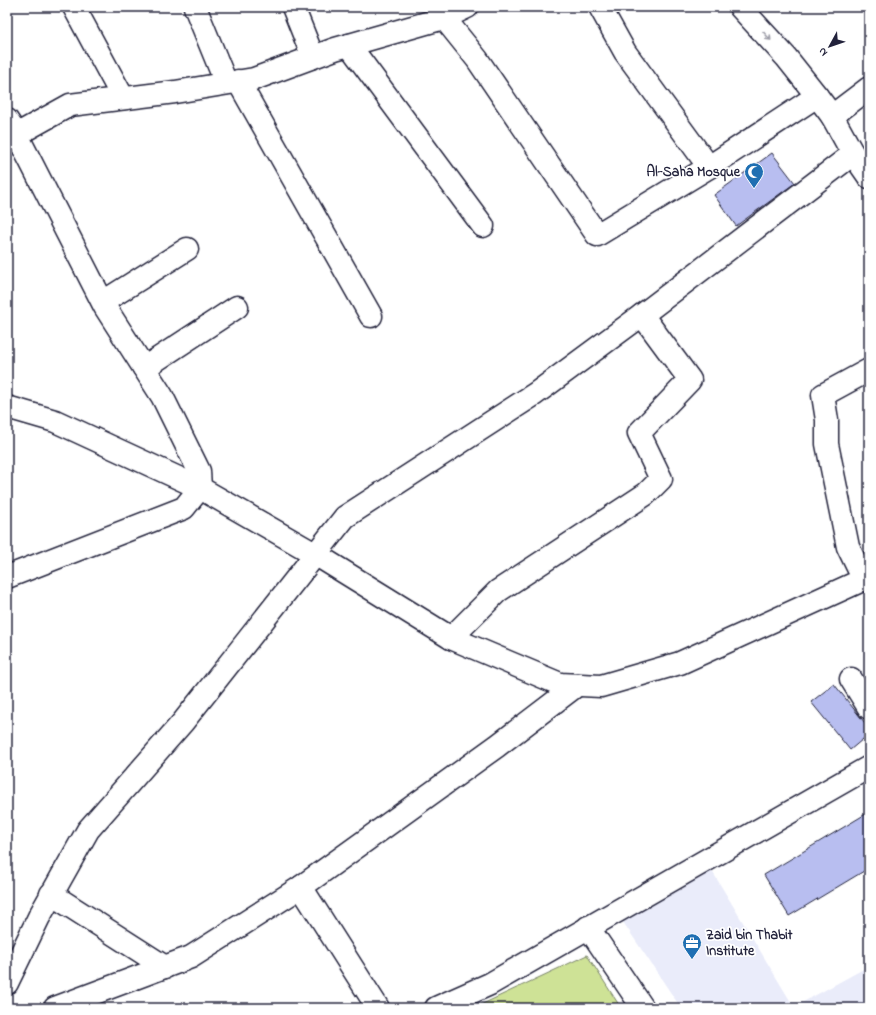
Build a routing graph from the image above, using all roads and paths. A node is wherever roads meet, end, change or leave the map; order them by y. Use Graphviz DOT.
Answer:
graph roads {
  1 [pos="74,7"];
  2 [pos="195,7"];
  3 [pos="292,7"];
  4 [pos="467,7"];
  5 [pos="600,7"];
  6 [pos="740,7"];
  7 [pos="444,18"];
  8 [pos="349,45"];
  9 [pos="313,57"];
  10 [pos="232,82"];
  11 [pos="869,88"];
  12 [pos="817,96"];
  13 [pos="123,98"];
  14 [pos="832,116"];
  15 [pos="10,132"];
  16 [pos="853,154"];
  17 [pos="709,167"];
  18 [pos="869,177"];
  19 [pos="483,226"];
  20 [pos="187,249"];
  21 [pos="103,302"];
  22 [pos="237,307"];
  23 [pos="642,315"];
  24 [pos="371,316"];
  25 [pos="144,368"];
  26 [pos="869,370"];
  27 [pos="7,407"];
  28 [pos="200,488"];
  29 [pos="315,554"];
  30 [pos="7,577"];
  31 [pos="866,578"];
  32 [pos="451,638"];
  33 [pos="851,679"];
  34 [pos="577,685"];
  35 [pos="869,708"];
  36 [pos="869,767"];
  37 [pos="301,887"];
  38 [pos="52,894"];
  39 [pos="588,927"];
  40 [pos="165,967"];
  41 [pos="7,983"];
  42 [pos="55,1008"];
  43 [pos="378,1008"];
  44 [pos="436,1008"];
  45 [pos="643,1008"];
  1 -- 13 [label="street"];
  2 -- 10 [label="street"];
  3 -- 9 [label="street"];
  4 -- 7 [label="street"];
  5 -- 17 [label="street"];
  6 -- 12 [label="street, one-way"];
  7 -- 8 [label="street"];
  7 -- 17 [label="street"];
  8 -- 9 [label="street"];
  8 -- 19 [label="street"];
  9 -- 10 [label="street"];
  10 -- 13 [label="street"];
  10 -- 24 [label="street"];
  11 -- 14 [label="street"];
  12 -- 14 [label="street"];
  12 -- 17 [label="street"];
  13 -- 15 [label="street"];
  14 -- 16 [label="street"];
  15 -- 21 [label="street"];
  16 -- 18 [label="street"];
  16 -- 23 [label="street"];
  20 -- 21 [label="street"];
  21 -- 25 [label="street"];
  22 -- 25 [label="street"];
  23 -- 29 [label="street"];
  23 -- 32 [label="street"];
  25 -- 28 [label="street"];
  26 -- 31 [label="street"];
  27 -- 28 [label="street"];
  28 -- 29 [label="street"];
  28 -- 30 [label="street"];
  29 -- 32 [label="street"];
  29 -- 38 [label="street"];
  31 -- 34 [label="street"];
  32 -- 34 [label="street"];
  33 -- 35 [label="street"];
  34 -- 37 [label="street"];
  36 -- 39 [label="street"];
  37 -- 40 [label="street"];
  37 -- 43 [label="street"];
  38 -- 40 [label="street"];
  38 -- 41 [label="street"];
  39 -- 44 [label="street"];
  39 -- 45 [label="street"];
  40 -- 42 [label="street"];
}
